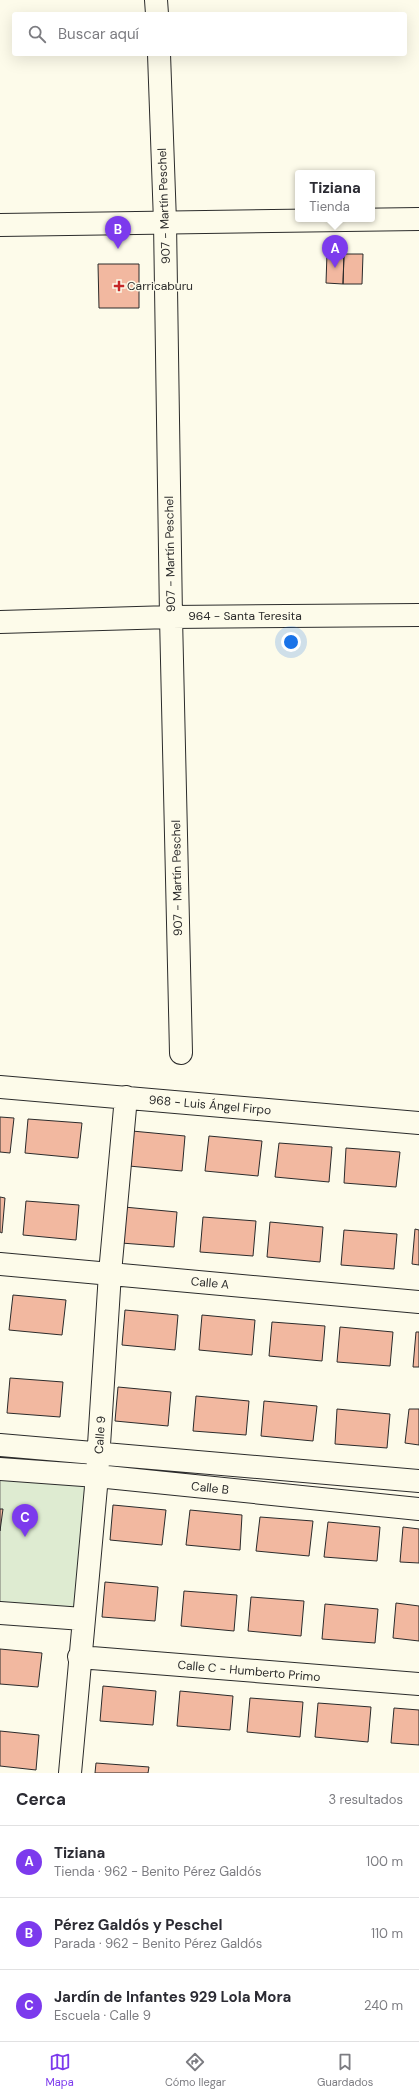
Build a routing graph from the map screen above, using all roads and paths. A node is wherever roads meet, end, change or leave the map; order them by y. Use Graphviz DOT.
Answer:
graph roads {
  1 [pos="156,0"];
  2 [pos="157,12"];
  3 [pos="158,56"];
  4 [pos="419,219"];
  5 [pos="295,220"];
  6 [pos="375,220"];
  7 [pos="166,222"];
  8 [pos="0,225"];
  9 [pos="419,614"];
  10 [pos="171,617"];
  11 [pos="0,622"];
  12 [pos="181,1053"];
  13 [pos="0,1087"];
  14 [pos="126,1097"];
  15 [pos="419,1123"];
  16 [pos="0,1264"];
  17 [pos="110,1273"];
  18 [pos="419,1302"];
  19 [pos="0,1445"];
  20 [pos="98,1453"];
  21 [pos="0,1469"];
  22 [pos="97,1476"];
  23 [pos="419,1481"];
  24 [pos="419,1509"];
  25 [pos="0,1613"];
  26 [pos="83,1619"];
  27 [pos="79,1657"];
  28 [pos="419,1684"];
  29 [pos="70,1773"];
  1 -- 2 [label="street"];
  3 -- 7 [label="street, 907 - Martín Peschel"];
  4 -- 6 [label="street"];
  5 -- 7 [label="street"];
  7 -- 8 [label="street"];
  7 -- 10 [label="street, 907 - Martín Peschel"];
  9 -- 10 [label="street, 964 - Santa Teresita"];
  10 -- 11 [label="street, 964 - Santa Teresita"];
  10 -- 12 [label="street, 907 - Martín Peschel"];
  13 -- 14 [label="street, 968 - Luis Ángel Firpo"];
  14 -- 15 [label="street, 968 - Luis Ángel Firpo"];
  14 -- 17 [label="street, Calle 9"];
  16 -- 17 [label="street, Calle A"];
  17 -- 18 [label="street, Calle A"];
  17 -- 20 [label="street, Calle 9"];
  19 -- 20 [label="street, Calle B"];
  20 -- 22 [label="street, Calle 9"];
  20 -- 23 [label="street, Calle B"];
  21 -- 22 [label="street, Calle B"];
  22 -- 24 [label="street, Calle B"];
  22 -- 26 [label="street, Calle 9"];
  25 -- 26 [label="street"];
  26 -- 27 [label="street, Calle 9"];
  27 -- 28 [label="street, Calle C - Humberto Primo"];
  27 -- 29 [label="street, Calle 9"];
}
